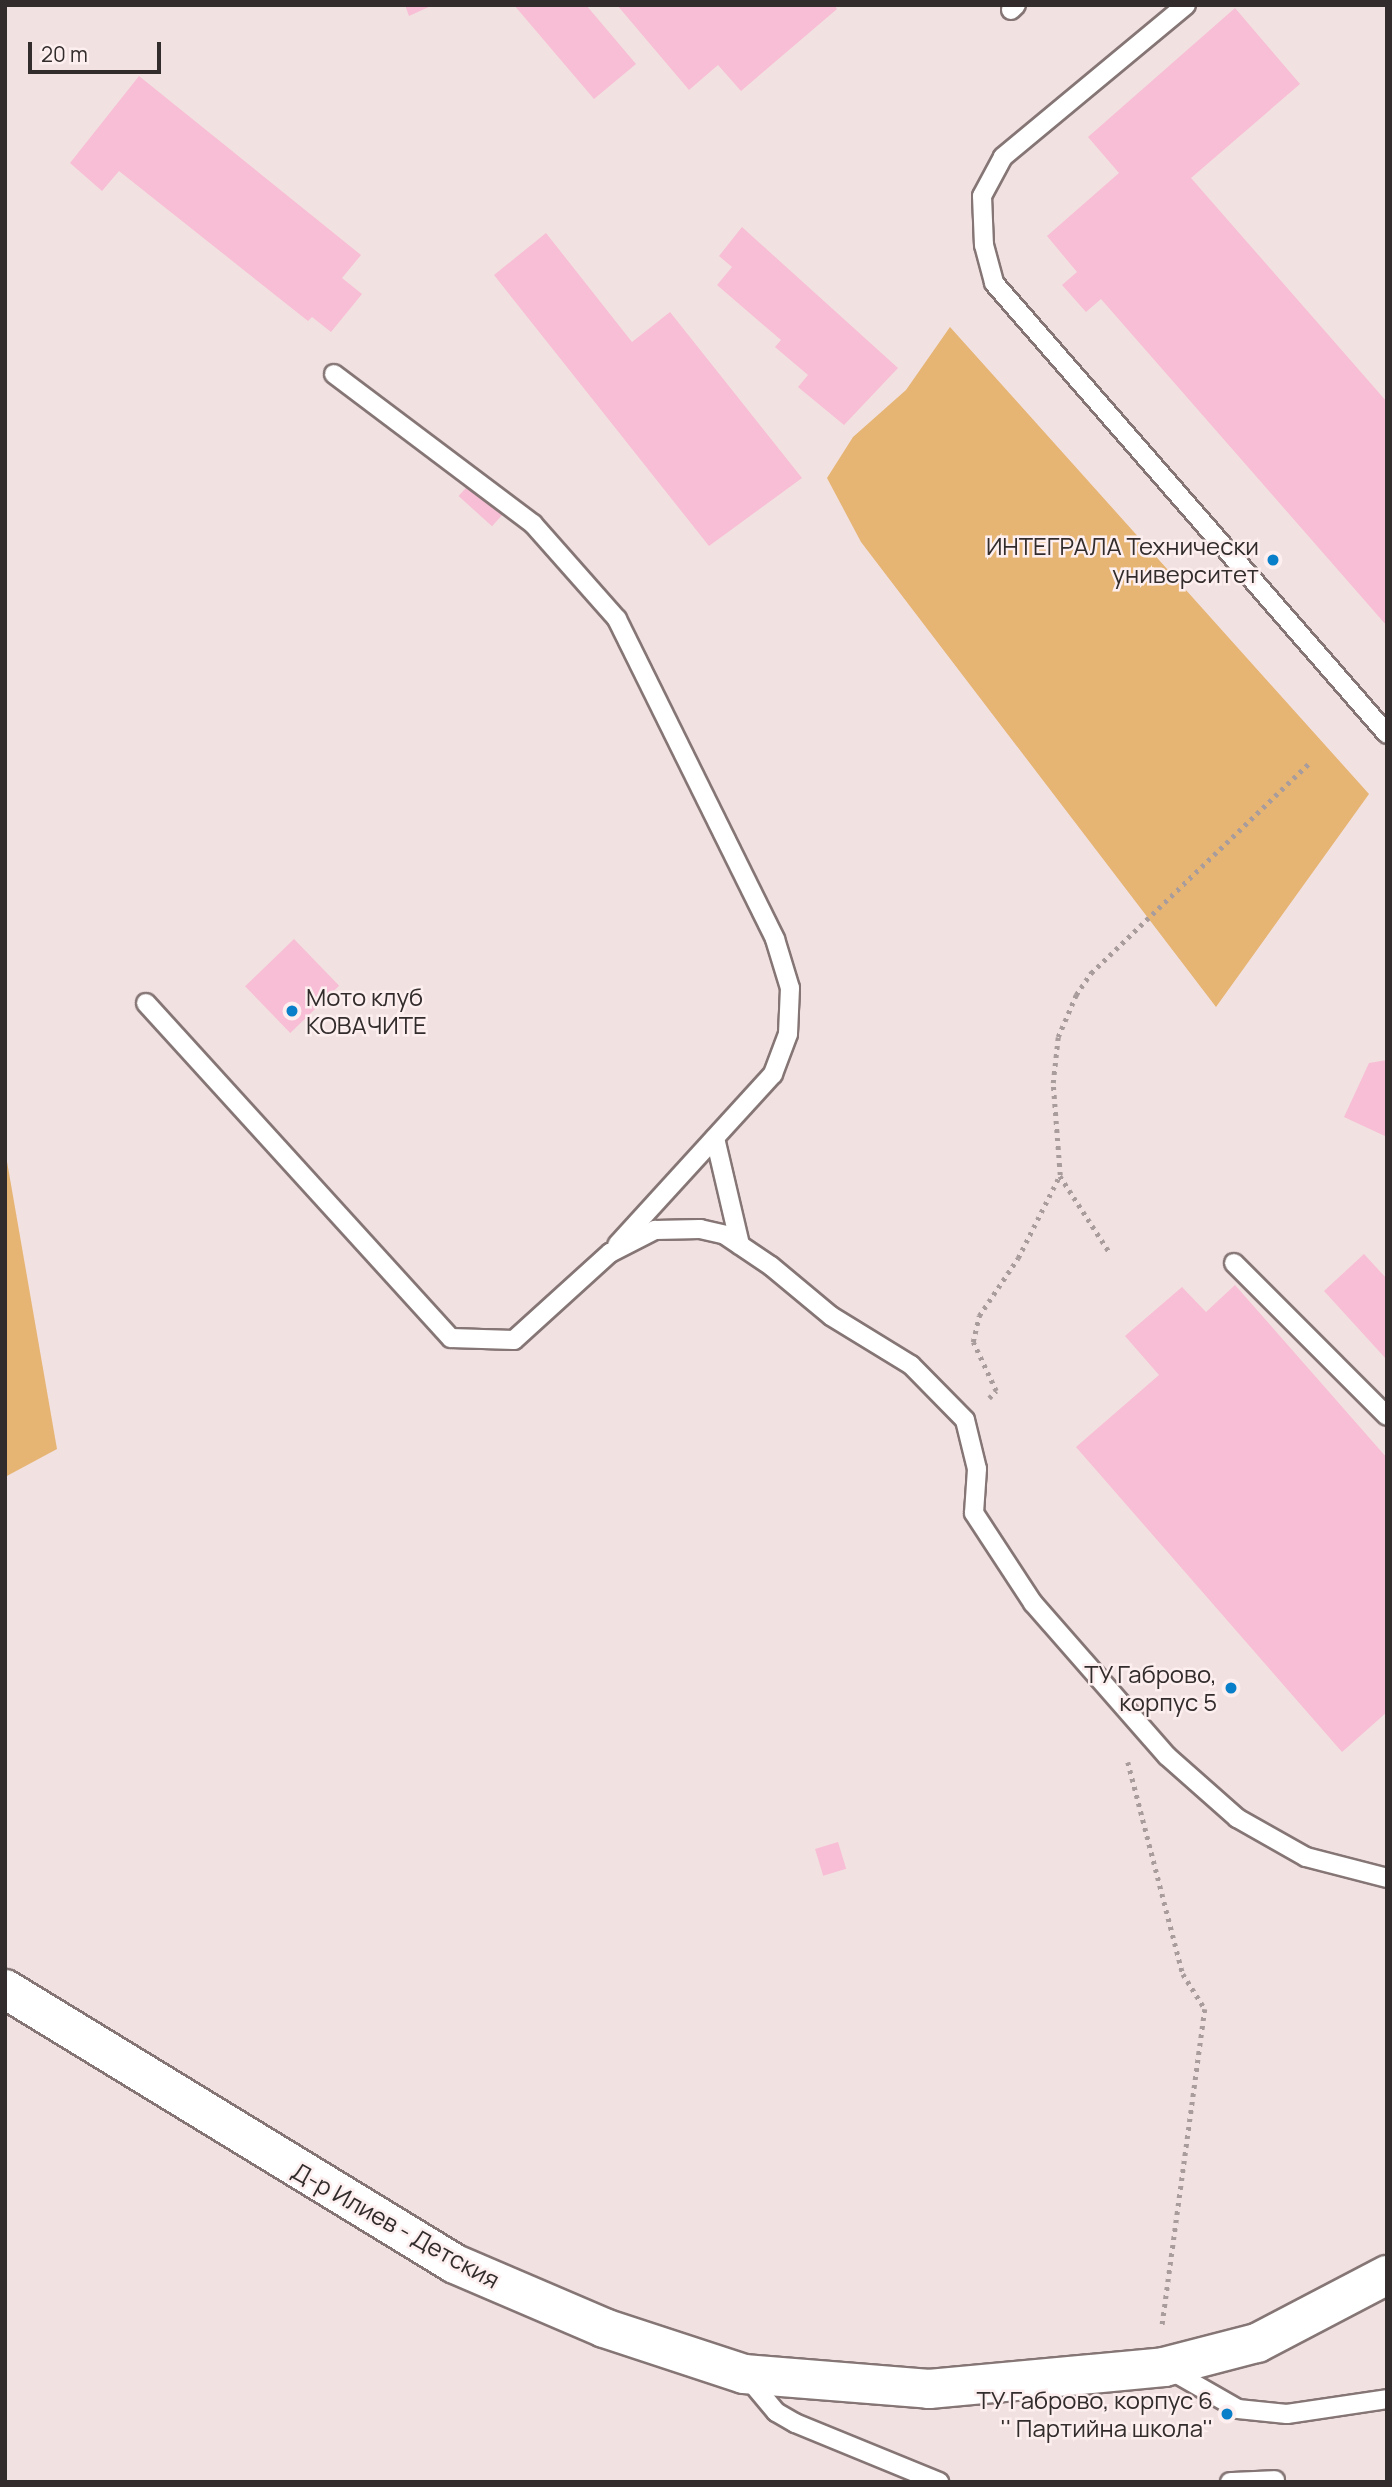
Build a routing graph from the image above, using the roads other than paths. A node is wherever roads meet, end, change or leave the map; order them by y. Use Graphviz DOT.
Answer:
graph roads {
  1 [pos="1186,5"];
  2 [pos="334,374"];
  3 [pos="1387,734"];
  4 [pos="146,1003"];
  5 [pos="715,1138"];
  6 [pos="740,1245"];
  7 [pos="610,1253"];
  8 [pos="1234,1263"];
  9 [pos="1387,1416"];
  10 [pos="1387,1878"];
  11 [pos="5,1989"];
  12 [pos="1387,2275"];
  13 [pos="1160,2367"];
  14 [pos="744,2374"];
  15 [pos="1387,2399"];
  16 [pos="920,2480"];
  17 [pos="1275,2480"];
  18 [pos="939,2482"];
  19 [pos="1230,2482"];
  1 -- 3 [label="lane"];
  2 -- 5 [label="lane"];
  4 -- 7 [label="lane"];
  5 -- 6 [label="lane"];
  5 -- 7 [label="lane"];
  6 -- 7 [label="lane"];
  6 -- 10 [label="lane"];
  8 -- 9 [label="lane"];
  11 -- 14 [label="street, Д-р Илиев - Детския"];
  12 -- 13 [label="street, Д-р Илиев - Детския"];
  13 -- 14 [label="street, Д-р Илиев - Детския"];
  13 -- 15 [label="lane"];
  14 -- 16 [label="lane"];
  16 -- 18 [label="lane"];
  17 -- 19 [label="lane"];
}
